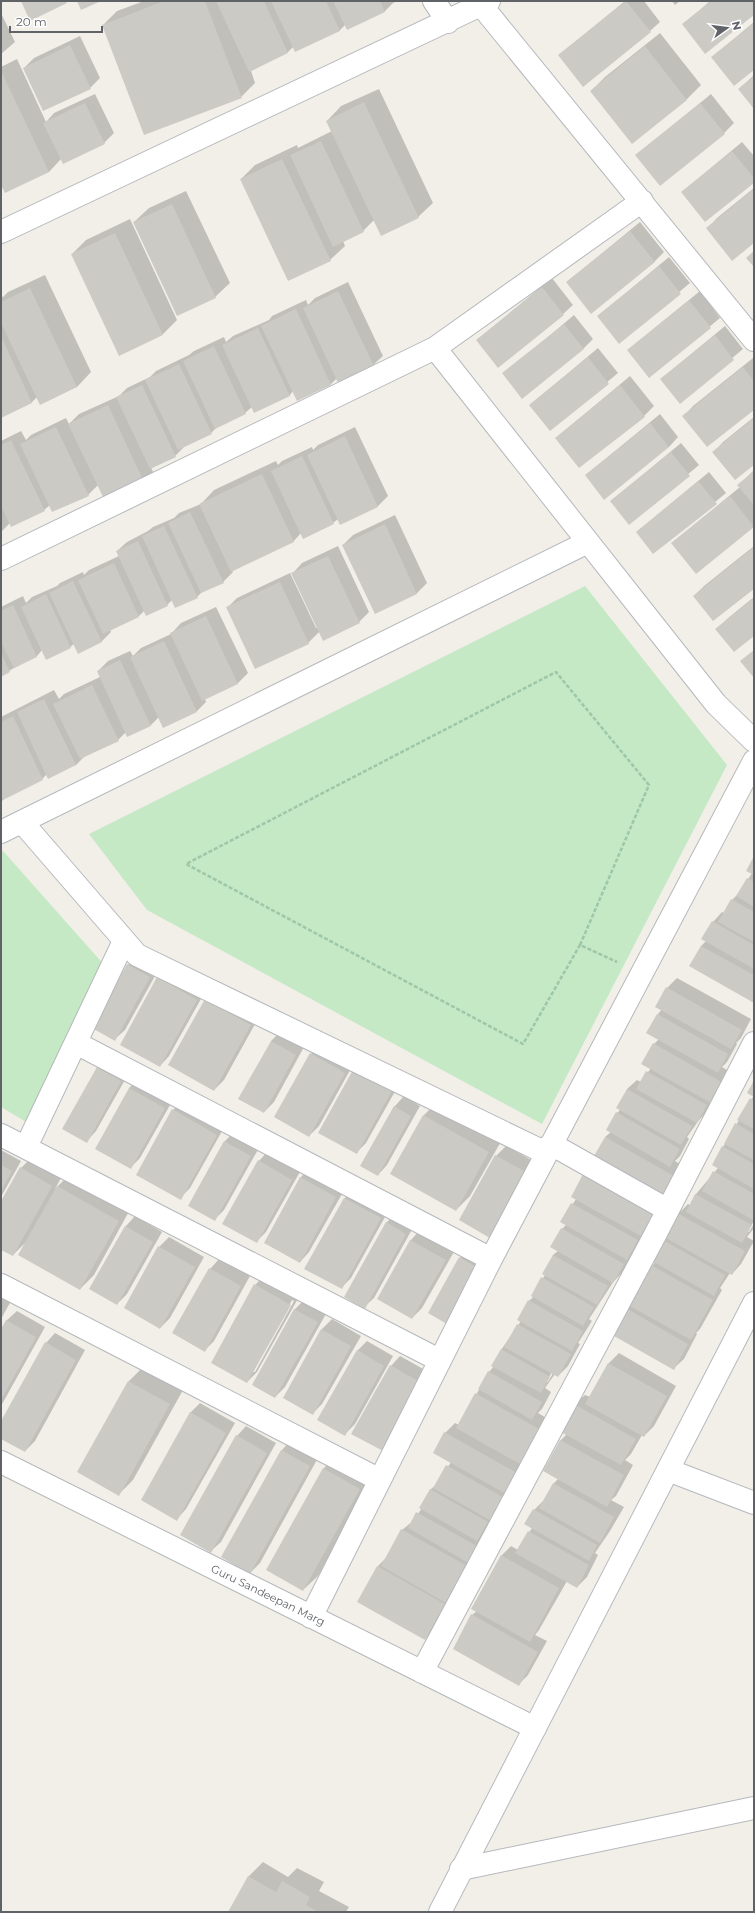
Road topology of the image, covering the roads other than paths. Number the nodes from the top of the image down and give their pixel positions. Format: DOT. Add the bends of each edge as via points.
graph roads {
  1 [pos="434,1"];
  2 [pos="485,3"];
  3 [pos="448,22"];
  4 [pos="642,201"];
  5 [pos="1,232"];
  6 [pos="754,340"];
  7 [pos="435,348"];
  8 [pos="588,542"];
  9 [pos="1,559"];
  10 [pos="754,741"];
  11 [pos="754,761"];
  12 [pos="22,822"];
  13 [pos="1,832"];
  14 [pos="124,941"];
  15 [pos="76,1043"];
  16 [pos="754,1043"];
  17 [pos="1,1135"];
  18 [pos="26,1148"];
  19 [pos="548,1149"];
  20 [pos="668,1210"];
  21 [pos="491,1259"];
  22 [pos="1,1285"];
  23 [pos="754,1303"];
  24 [pos="439,1360"];
  25 [pos="1,1462"];
  26 [pos="668,1470"];
  27 [pos="380,1480"];
  28 [pos="754,1503"];
  29 [pos="312,1617"];
  30 [pos="422,1672"];
  31 [pos="535,1728"];
  32 [pos="754,1808"];
  33 [pos="462,1869"];
  34 [pos="440,1912"];
  1 -- 3 [label="street"];
  2 -- 3 [label="street"];
  2 -- 4 [label="street"];
  3 -- 5 [label="street"];
  4 -- 6 [label="street"];
  4 -- 7 [label="street"];
  7 -- 8 [label="street"];
  7 -- 9 [label="street"];
  8 -- 10 [label="street" via="716,704"];
  8 -- 12 [label="street"];
  11 -- 19 [label="street"];
  12 -- 13 [label="street"];
  12 -- 14 [label="street"];
  14 -- 15 [label="street"];
  14 -- 19 [label="street" via="136,955"];
  15 -- 18 [label="street"];
  15 -- 21 [label="street"];
  16 -- 20 [label="street"];
  17 -- 18 [label="street"];
  18 -- 24 [label="street"];
  19 -- 20 [label="street"];
  19 -- 21 [label="street"];
  20 -- 30 [label="street"];
  21 -- 24 [label="street"];
  22 -- 27 [label="street"];
  23 -- 26 [label="street"];
  24 -- 27 [label="street"];
  25 -- 29 [label="street, Guru Sandeepan Marg"];
  26 -- 28 [label="street"];
  26 -- 31 [label="street"];
  27 -- 29 [label="street"];
  29 -- 30 [label="street, Guru Sandeepan Marg"];
  30 -- 31 [label="street, Guru Sandeepan Marg"];
  31 -- 33 [label="street"];
  32 -- 33 [label="street"];
  33 -- 34 [label="street"];
}
